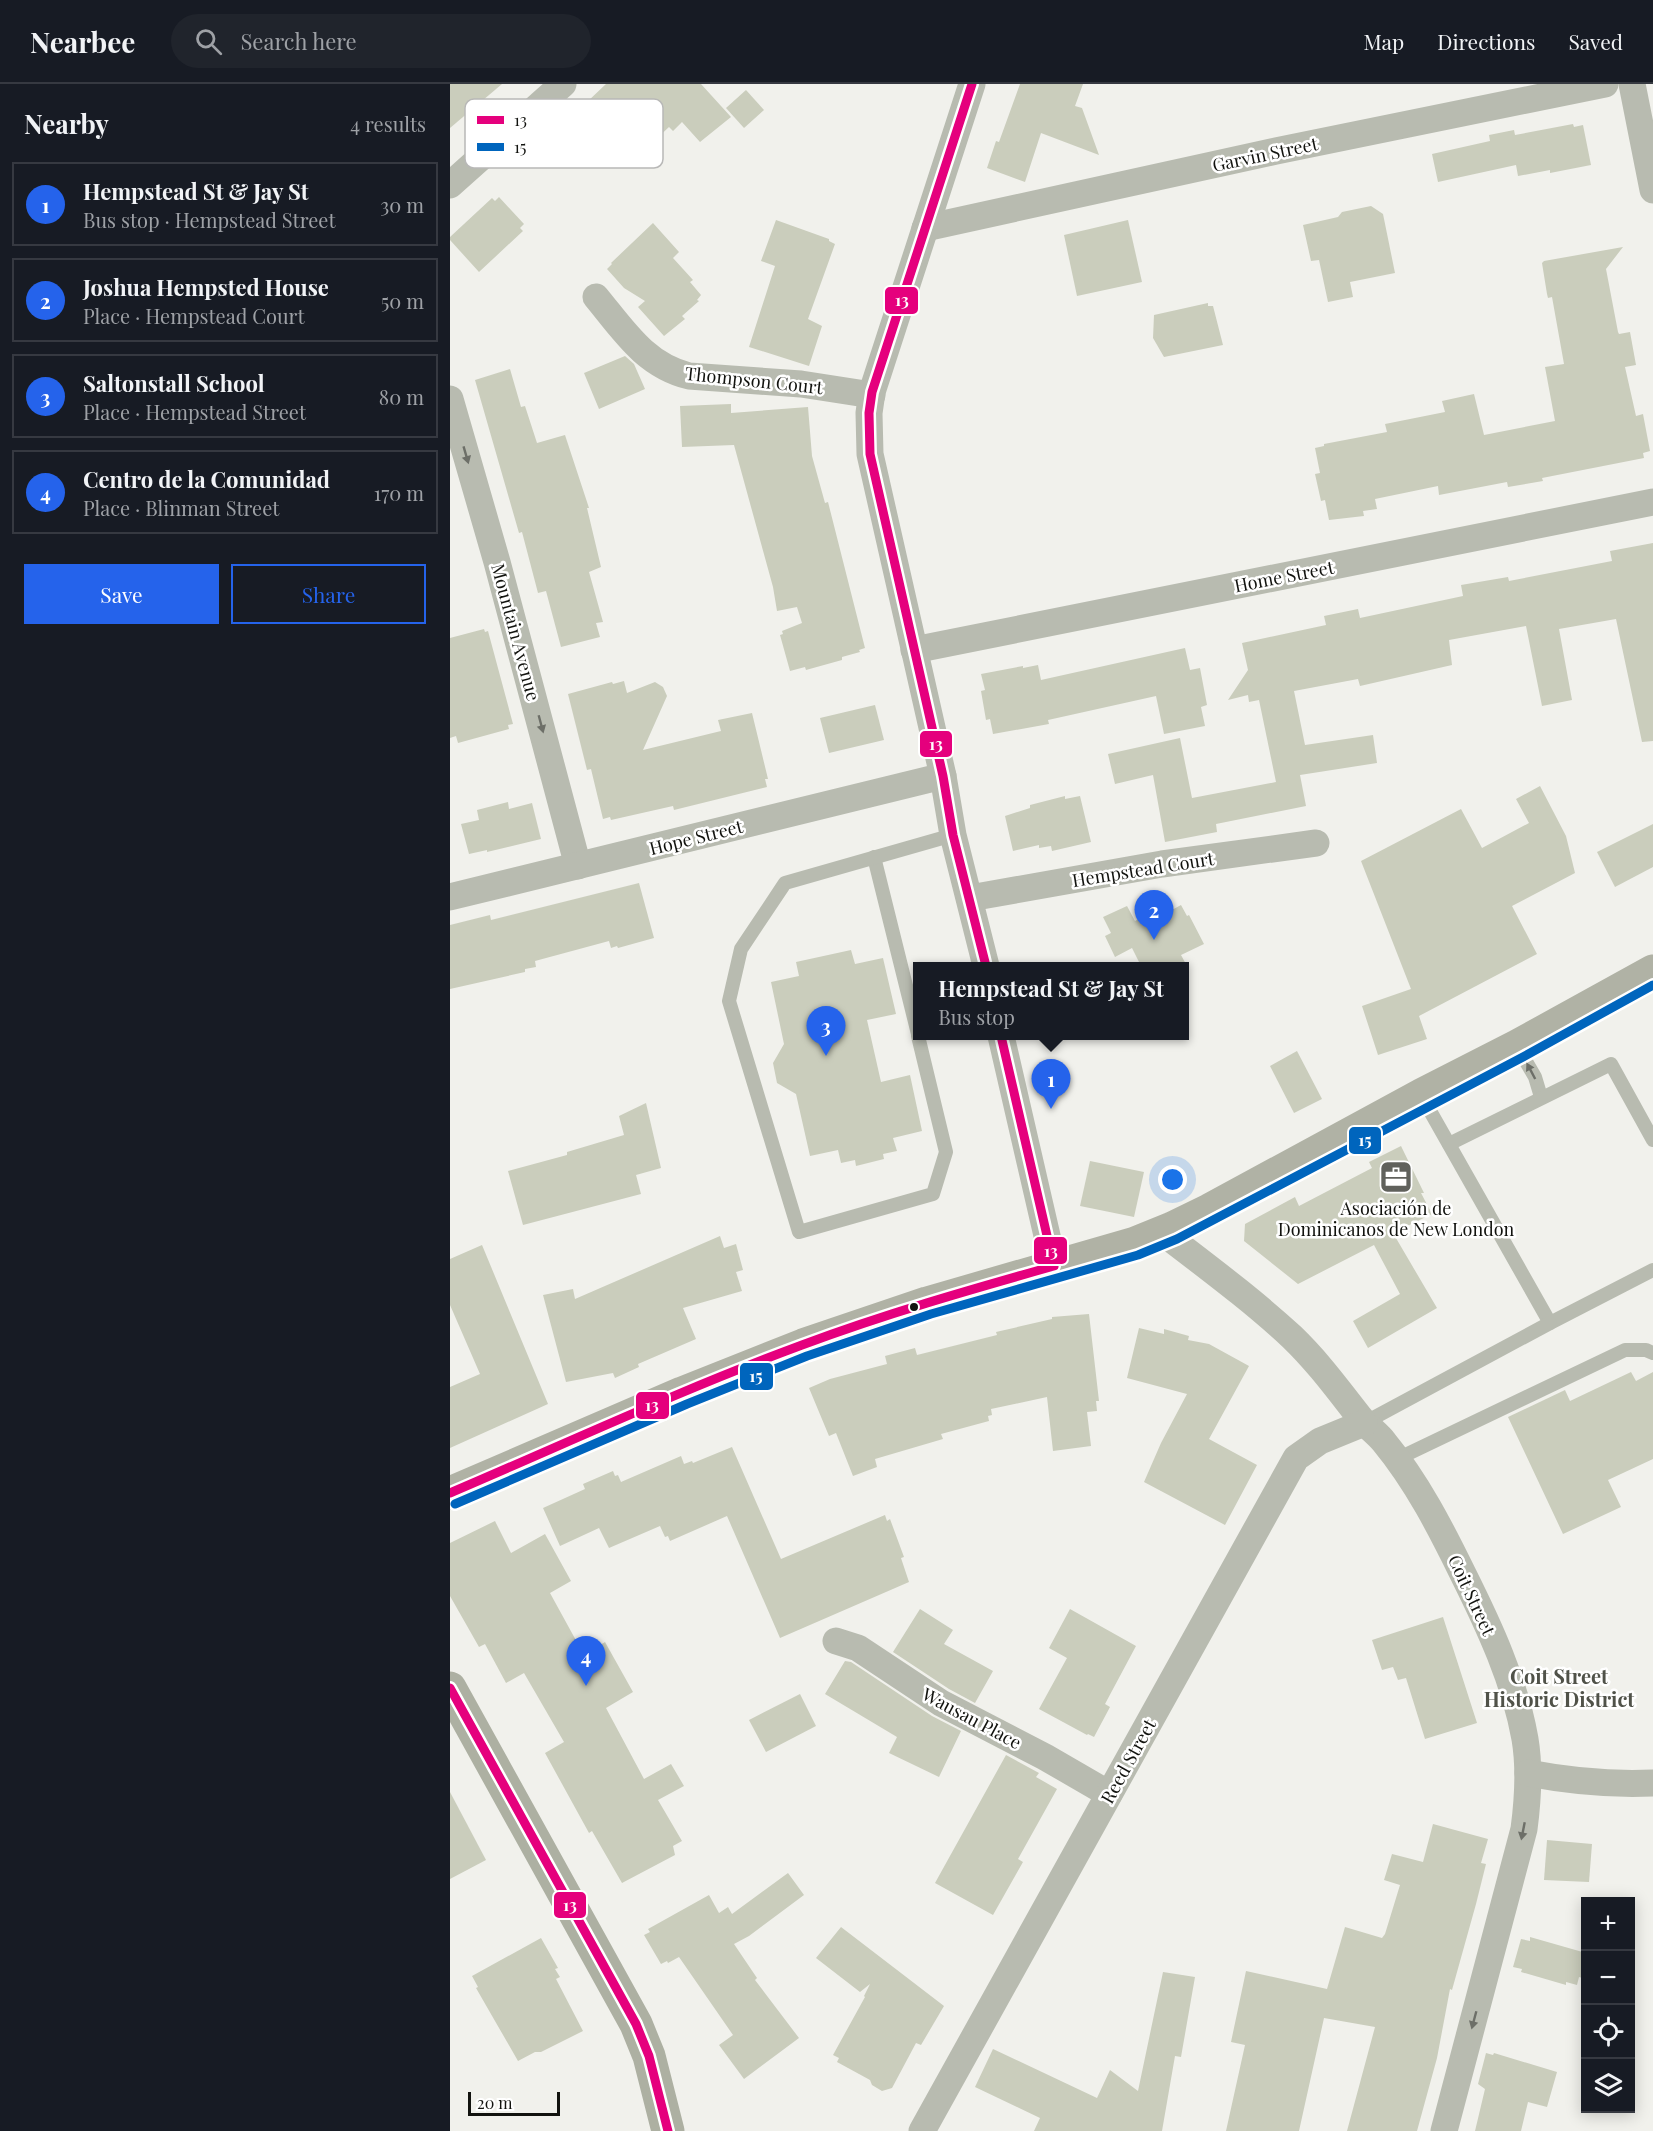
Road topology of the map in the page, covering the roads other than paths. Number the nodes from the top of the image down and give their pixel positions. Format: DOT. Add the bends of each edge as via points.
graph roads {
  1 [pos="563,84"];
  2 [pos="972,84"];
  3 [pos="1605,84"];
  4 [pos="1632,84"];
  5 [pos="546,99"];
  6 [pos="469,168"];
  7 [pos="450,185"];
  8 [pos="1653,190"];
  9 [pos="925,228"];
  10 [pos="596,297"];
  11 [pos="872,394"];
  12 [pos="450,399"];
  13 [pos="1653,502"];
  14 [pos="915,650"];
  15 [pos="943,776"];
  16 [pos="953,835"];
  17 [pos="1316,843"];
  18 [pos="874,856"];
  19 [pos="578,866"];
  20 [pos="450,897"];
  21 [pos="970,898"];
  22 [pos="985,962"];
  23 [pos="1653,971"];
  24 [pos="913,1015"];
  25 [pos="919,1040"];
  26 [pos="1003,1040"];
  27 [pos="1517,1046"];
  28 [pos="1421,1095"];
  29 [pos="1541,1097"];
  30 [pos="1653,1140"];
  31 [pos="1449,1144"];
  32 [pos="1162,1232"];
  33 [pos="1054,1266"];
  34 [pos="1653,1270"];
  35 [pos="1550,1323"];
  36 [pos="1653,1353"];
  37 [pos="1364,1422"];
  38 [pos="1397,1459"];
  39 [pos="450,1493"];
  40 [pos="836,1641"];
  41 [pos="450,1688"];
  42 [pos="1528,1773"];
  43 [pos="1653,1783"];
  44 [pos="1109,1794"];
  45 [pos="668,2131"];
  46 [pos="922,2131"];
  47 [pos="1444,2131"];
  1 -- 5 [label="street"];
  2 -- 9 [label="street"];
  3 -- 9 [label="street, Garvin Street"];
  4 -- 8 [label="street"];
  6 -- 7 [label="street"];
  9 -- 11 [label="street"];
  10 -- 11 [label="street, Thompson Court" via="647,356 672,372"];
  11 -- 14 [label="street" via="870,454"];
  12 -- 19 [label="street, Mountain Avenue, one-way"];
  13 -- 14 [label="street, Home Street"];
  14 -- 15 [label="street"];
  15 -- 16 [label="street"];
  15 -- 19 [label="street, Hope Street"];
  16 -- 18 [label="lane"];
  16 -- 21 [label="street"];
  17 -- 21 [label="street, Hempstead Court" via="1162,864"];
  18 -- 24 [label="lane"];
  18 -- 25 [label="lane" via="786,883 741,949 729,1001 800,1232 933,1194 946,1152"];
  19 -- 20 [label="street, Hope Street"];
  21 -- 22 [label="street"];
  23 -- 27 [label="main road"];
  26 -- 33 [label="street"];
  27 -- 28 [label="main road"];
  29 -- 27 [label="lane, one-way" via="1535,1077"];
  28 -- 31 [label="lane"];
  28 -- 32 [label="main road"];
  29 -- 30 [label="lane" via="1611,1064"];
  29 -- 31 [label="lane"];
  31 -- 35 [label="lane"];
  32 -- 33 [label="main road"];
  32 -- 37 [label="street, Coit Street" via="1293,1338 1325,1371"];
  33 -- 39 [label="main road" via="803,1345"];
  34 -- 35 [label="lane"];
  35 -- 37 [label="lane"];
  36 -- 38 [label="lane" via="1625,1350"];
  37 -- 38 [label="street, Coit Street"];
  37 -- 44 [label="street, Reed Street" via="1320,1441 1296,1458"];
  38 -- 42 [label="street, Coit Street" via="1450,1548 1498,1651 1520,1713"];
  40 -- 44 [label="street, Wausau Place" via="858,1648 941,1703"];
  41 -- 45 [label="street" via="636,2024 653,2068"];
  42 -- 43 [label="street" via="1569,1781"];
  42 -- 47 [label="street, Coit Street, one-way" via="1522,1839"];
  44 -- 46 [label="street, Reed Street"];
}
